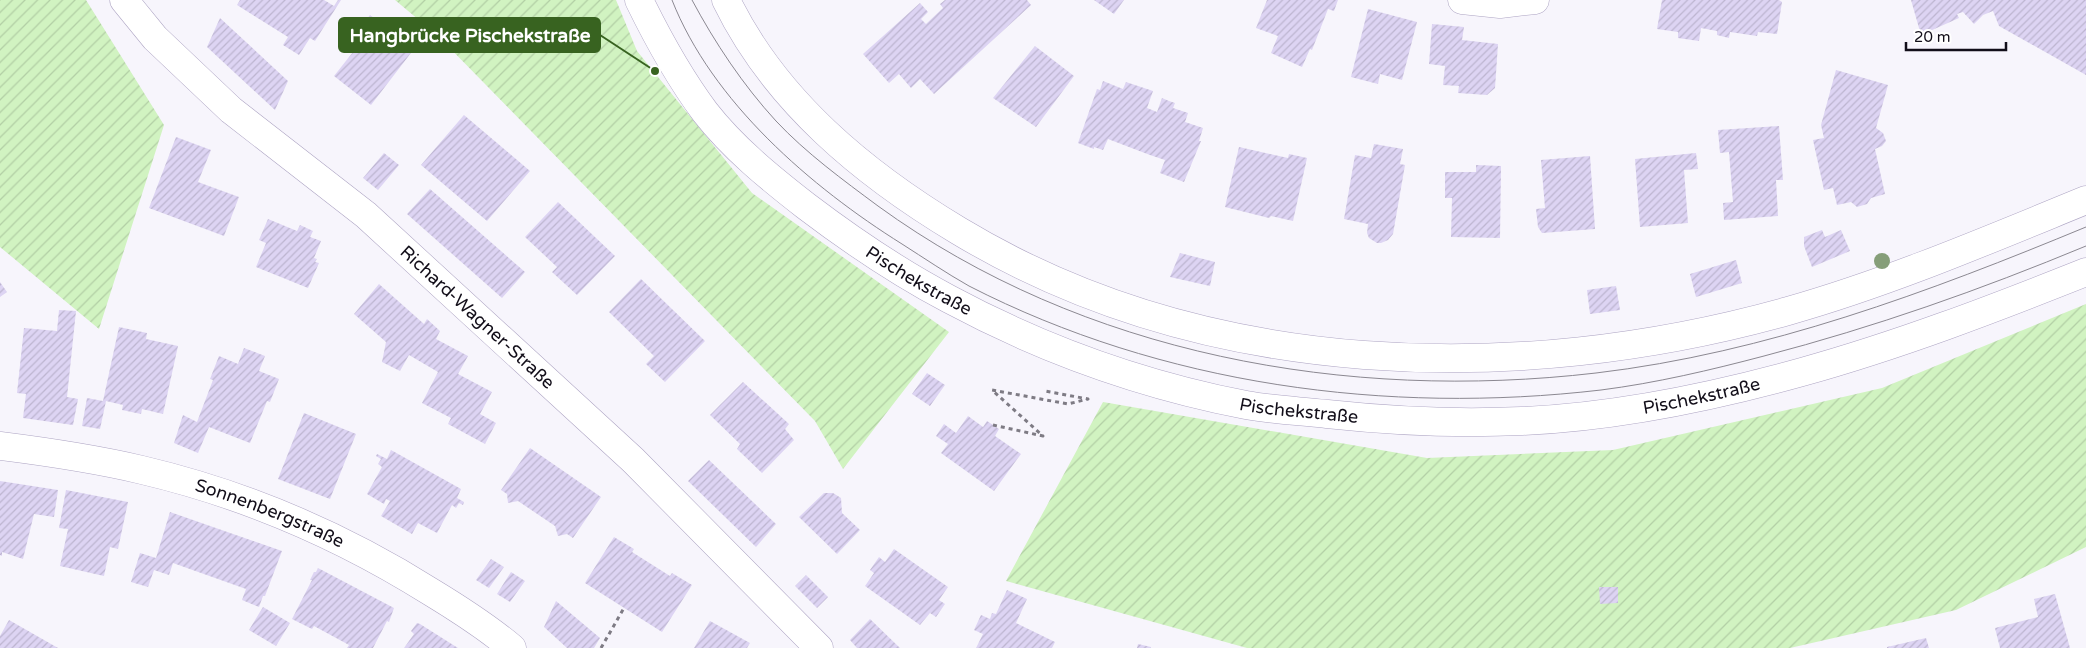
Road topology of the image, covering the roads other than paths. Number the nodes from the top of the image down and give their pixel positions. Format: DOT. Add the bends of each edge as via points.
graph roads {
  1 [pos="124,0"];
  2 [pos="639,0"];
  3 [pos="726,0"];
  4 [pos="1462,0"];
  5 [pos="1535,0"];
  6 [pos="2086,200"];
  7 [pos="2086,272"];
  8 [pos="0,446"];
  9 [pos="512,648"];
  10 [pos="819,648"];
  1 -- 10 [label="main road, Richard-Wagner-Straße" via="155,38 231,110 366,215 633,460"];
  2 -- 7 [label="main road, Pischekstraße" via="688,87 737,148 778,184 872,255 961,306 1045,346 1199,395 1251,406 1382,420 1461,423 1535,420 1653,405 1802,372 1906,340"];
  3 -- 6 [label="main road" via="741,31 791,98 847,152 934,217 1020,264 1120,305 1232,336 1300,349 1464,358 1526,356 1645,343 1741,323 1829,298 1917,268"];
  4 -- 5 [label="main road" via="1500,4"];
  8 -- 9 [label="main road, Sonnenbergstraße" via="64,454 141,470 280,514 345,543 404,575"];
}
